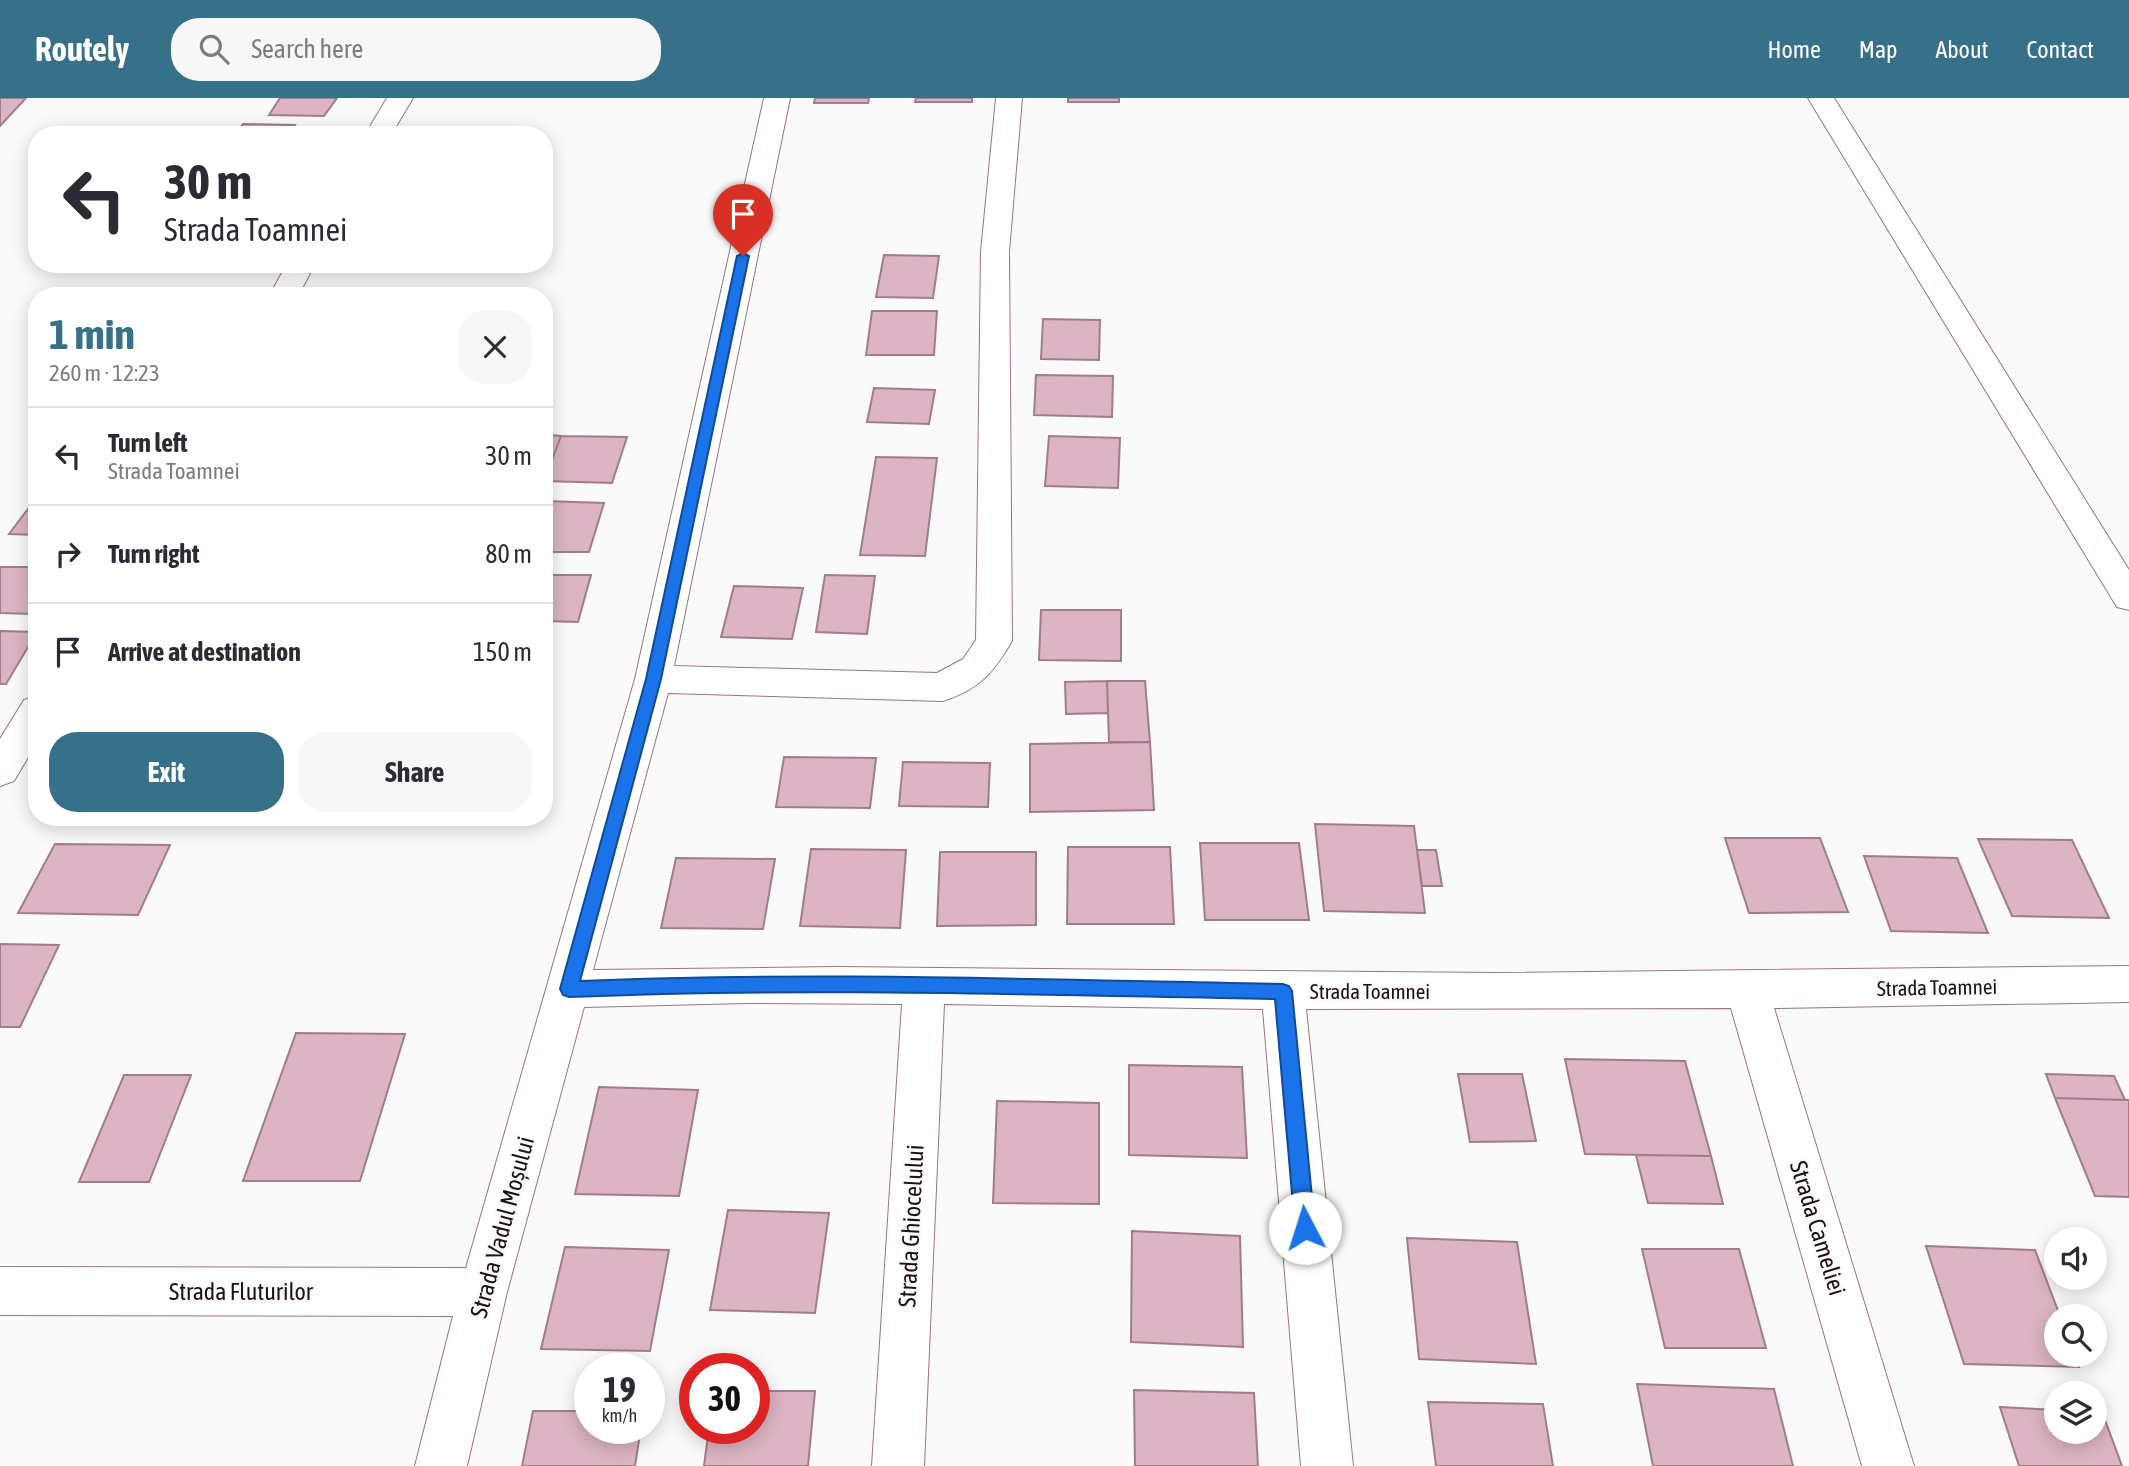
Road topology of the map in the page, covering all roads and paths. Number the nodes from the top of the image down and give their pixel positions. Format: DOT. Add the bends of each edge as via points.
graph roads {
  1 [pos="400,98"];
  2 [pos="777,98"];
  3 [pos="1009,98"];
  4 [pos="1821,98"];
  5 [pos="383,126"];
  6 [pos="2129,598"];
  7 [pos="653,679"];
  8 [pos="28,725"];
  9 [pos="0,772"];
  10 [pos="2129,984"];
  11 [pos="924,986"];
  12 [pos="569,989"];
  13 [pos="1747,990"];
  14 [pos="1283,991"];
  15 [pos="0,1291"];
  16 [pos="483,1292"];
  17 [pos="441,1466"];
  18 [pos="898,1466"];
  19 [pos="1327,1466"];
  20 [pos="1888,1466"];
  1 -- 5 [label="street"];
  2 -- 7 [label="street, Strada Vadul Moșului"];
  3 -- 7 [label="street" via="995,252 994,642 976,668 943,687"];
  4 -- 6 [label="street"];
  7 -- 12 [label="street, Strada Vadul Moșului"];
  8 -- 9 [label="street"];
  10 -- 13 [label="street, Strada Toamnei"];
  11 -- 12 [label="street, Strada Toamnei"];
  11 -- 14 [label="street, Strada Toamnei"];
  11 -- 18 [label="street, Strada Ghiocelului"];
  12 -- 16 [label="street, Strada Vadul Moșului"];
  13 -- 14 [label="street, Strada Toamnei"];
  13 -- 20 [label="street, Strada Cameliei"];
  14 -- 19 [label="street"];
  15 -- 16 [label="street, Strada Fluturilor"];
  16 -- 17 [label="street, Strada Vadul Moșului"];
}
